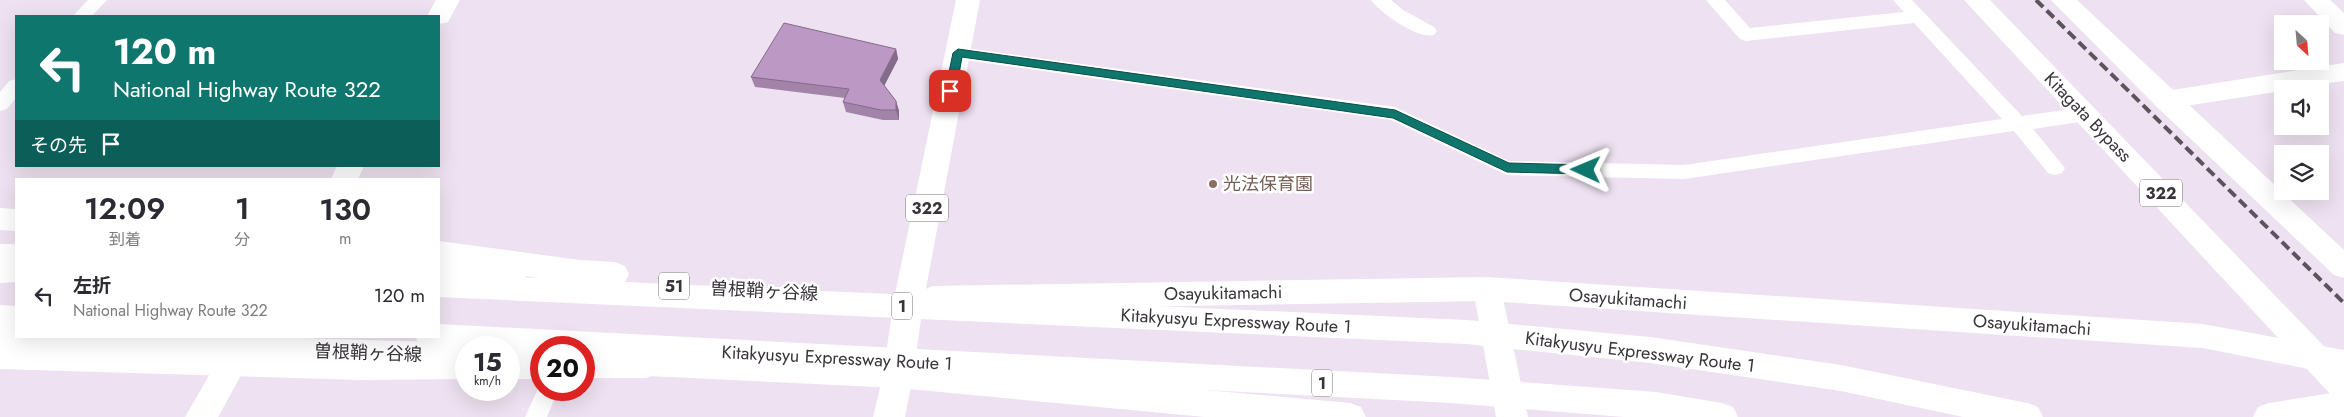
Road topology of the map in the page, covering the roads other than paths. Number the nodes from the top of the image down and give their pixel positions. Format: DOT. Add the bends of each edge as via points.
graph roads {
  1 [pos="98,0"];
  2 [pos="448,0"];
  3 [pos="968,0"];
  4 [pos="1380,0"];
  5 [pos="1715,0"];
  6 [pos="1902,0"];
  7 [pos="1976,0"];
  8 [pos="2063,0"];
  9 [pos="2316,0"];
  10 [pos="83,15"];
  11 [pos="440,15"];
  12 [pos="1917,17"];
  13 [pos="2344,28"];
  14 [pos="1428,32"];
  15 [pos="958,53"];
  16 [pos="2344,72"];
  17 [pos="15,87"];
  18 [pos="2166,100"];
  19 [pos="0,104"];
  20 [pos="2086,114"];
  21 [pos="2019,125"];
  22 [pos="351,167"];
  23 [pos="2055,168"];
  24 [pos="345,178"];
  25 [pos="0,219"];
  26 [pos="15,220"];
  27 [pos="440,252"];
  28 [pos="0,255"];
  29 [pos="15,255"];
  30 [pos="2344,267"];
  31 [pos="0,271"];
  32 [pos="15,272"];
  33 [pos="440,273"];
  34 [pos="440,285"];
  35 [pos="1487,289"];
  36 [pos="909,299"];
  37 [pos="0,317"];
  38 [pos="15,318"];
  39 [pos="1364,326"];
  40 [pos="440,337"];
  41 [pos="0,338"];
  42 [pos="244,343"];
  43 [pos="455,355"];
  44 [pos="0,356"];
  45 [pos="2314,357"];
  46 [pos="595,360"];
  47 [pos="2344,363"];
  48 [pos="595,365"];
  49 [pos="455,366"];
  50 [pos="910,369"];
  51 [pos="2344,388"];
  52 [pos="543,401"];
  53 [pos="2344,404"];
  54 [pos="201,417"];
  55 [pos="536,417"];
  56 [pos="889,417"];
  57 [pos="1350,417"];
  58 [pos="1512,417"];
  59 [pos="1722,417"];
  60 [pos="2027,417"];
  61 [pos="2269,417"];
  1 -- 10 [label="lane"];
  2 -- 11 [label="main road"];
  3 -- 15 [label="main road, 322"];
  4 -- 14 [label="lane"];
  5 -- 12 [label="lane" via="1746,35"];
  6 -- 12 [label="lane"];
  7 -- 20 [label="main road, Kitagata Bypass / 322"];
  8 -- 18 [label="main road"];
  9 -- 13 [label="main road"];
  12 -- 21 [label="lane"];
  15 -- 21 [label="lane" via="1395,114 1507,168 1684,172"];
  15 -- 36 [label="main road, 322"];
  16 -- 18 [label="main road"];
  17 -- 19 [label="lane"];
  18 -- 30 [label="main road"];
  20 -- 21 [label="lane"];
  20 -- 45 [label="main road, Kitagata Bypass / 322"];
  21 -- 23 [label="lane"];
  22 -- 24 [label="main road"];
  25 -- 26 [label="main road"];
  27 -- 39 [label="main road" via="580,272 1228,310"];
  28 -- 29 [label="main road"];
  31 -- 32 [label="main road"];
  33 -- 36 [label="main road, 曽根鞘ヶ谷線 / 51"];
  34 -- 39 [label="main road, Kitakyusyu Expressway Route 1 / 1"];
  35 -- 36 [label="main road, Osayukitamachi"];
  35 -- 45 [label="main road, Osayukitamachi" via="2203,336"];
  35 -- 58 [label="main road"];
  36 -- 50 [label="main road, 322"];
  37 -- 38 [label="main road"];
  39 -- 60 [label="main road, Kitakyusyu Expressway Route 1 / 1" via="1467,332 1650,350 1842,378"];
  40 -- 50 [label="main road, Kitakyusyu Expressway Route 1 / 1"];
  41 -- 42 [label="main road, 曽根鞘ヶ谷線"];
  42 -- 43 [label="main road, 曽根鞘ヶ谷線"];
  42 -- 54 [label="main road"];
  44 -- 49 [label="main road" via="359,367"];
  45 -- 47 [label="main road, Osayukitamachi"];
  45 -- 51 [label="main road, Kitagata Bypass / 322"];
  46 -- 50 [label="main road"];
  48 -- 50 [label="main road"];
  50 -- 56 [label="main road, 322"];
  50 -- 57 [label="main road"];
  50 -- 59 [label="main road, Kitakyusyu Expressway Route 1 / 1" via="1451,390 1656,406"];
  52 -- 55 [label="lane"];
  53 -- 61 [label="main road"];
}
